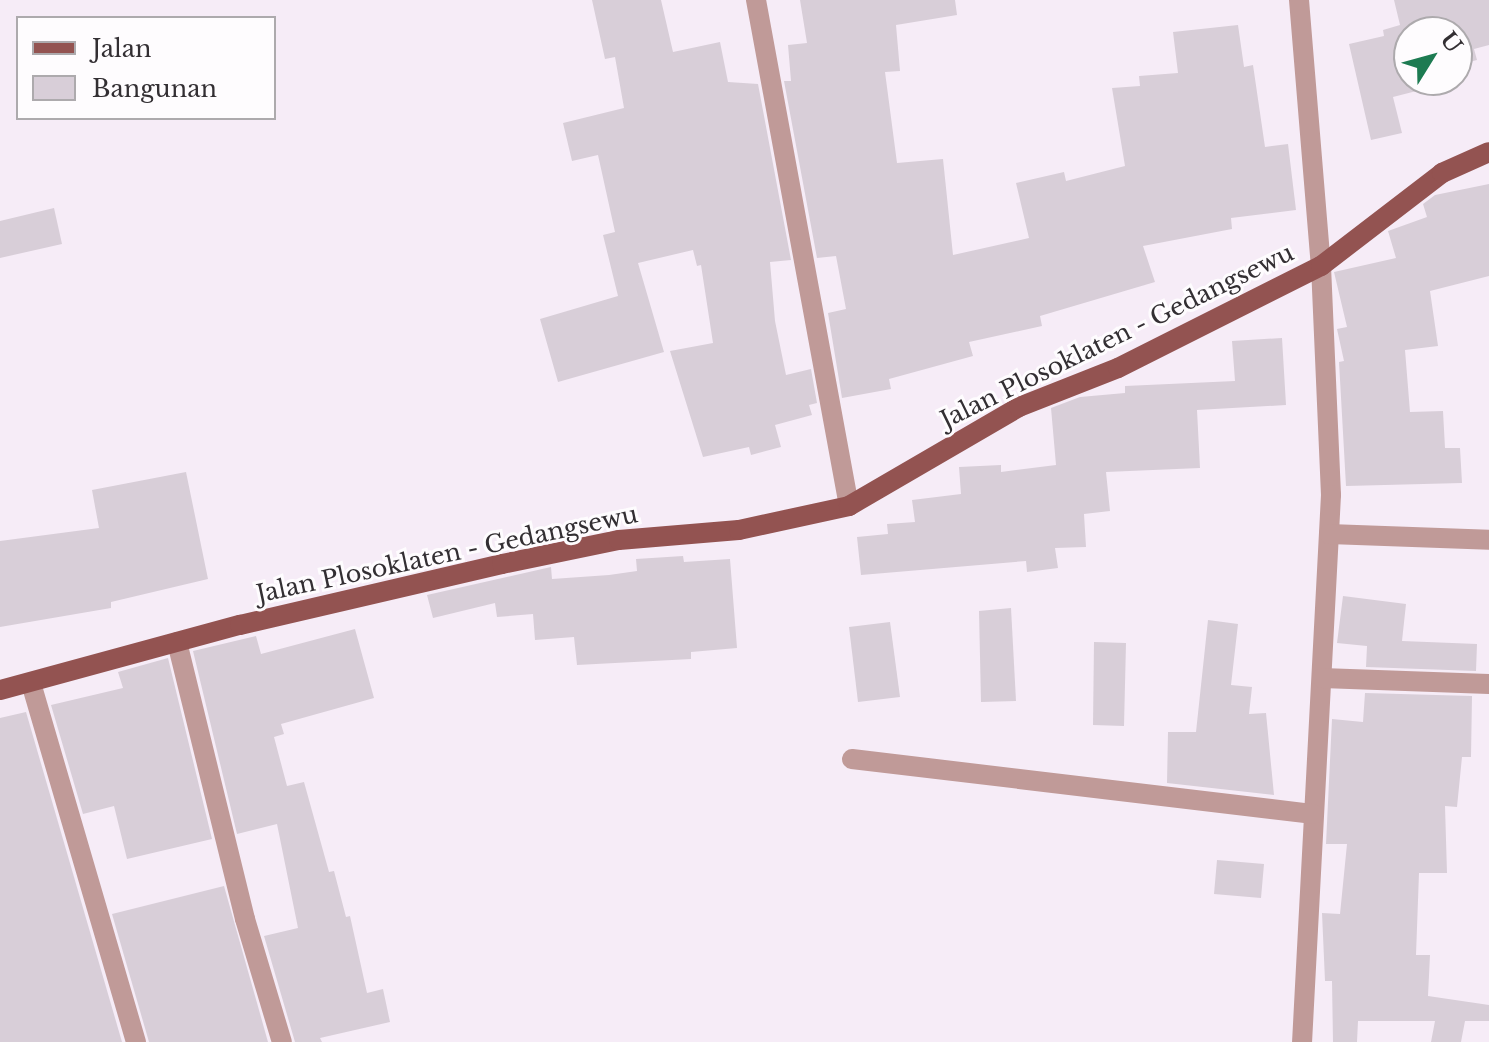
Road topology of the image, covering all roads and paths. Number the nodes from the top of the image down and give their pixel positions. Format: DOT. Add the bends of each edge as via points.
graph roads {
  1 [pos="756,0"];
  2 [pos="1299,0"];
  3 [pos="1489,152"];
  4 [pos="1321,266"];
  5 [pos="849,506"];
  6 [pos="1329,534"];
  7 [pos="1489,540"];
  8 [pos="177,642"];
  9 [pos="1322,678"];
  10 [pos="31,683"];
  11 [pos="1489,684"];
  12 [pos="0,690"];
  13 [pos="852,759"];
  14 [pos="1314,814"];
  15 [pos="136,1042"];
  16 [pos="282,1042"];
  17 [pos="1302,1042"];
  1 -- 5 [label="street"];
  2 -- 4 [label="street"];
  3 -- 4 [label="main road, Jalan Plosoklaten - Gedangsewu" via="1442,173"];
  4 -- 5 [label="main road, Jalan Plosoklaten - Gedangsewu" via="1118,368 1019,407"];
  4 -- 6 [label="street"];
  5 -- 8 [label="main road, Jalan Plosoklaten - Gedangsewu" via="739,530 619,540"];
  6 -- 7 [label="street"];
  6 -- 9 [label="street"];
  8 -- 10 [label="main road, Jalan Plosoklaten - Gedangsewu"];
  8 -- 16 [label="street" via="245,919"];
  9 -- 11 [label="street"];
  9 -- 14 [label="street"];
  10 -- 12 [label="main road, Jalan Plosoklaten - Gedangsewu"];
  10 -- 15 [label="street"];
  13 -- 14 [label="street"];
  14 -- 17 [label="street"];
}
